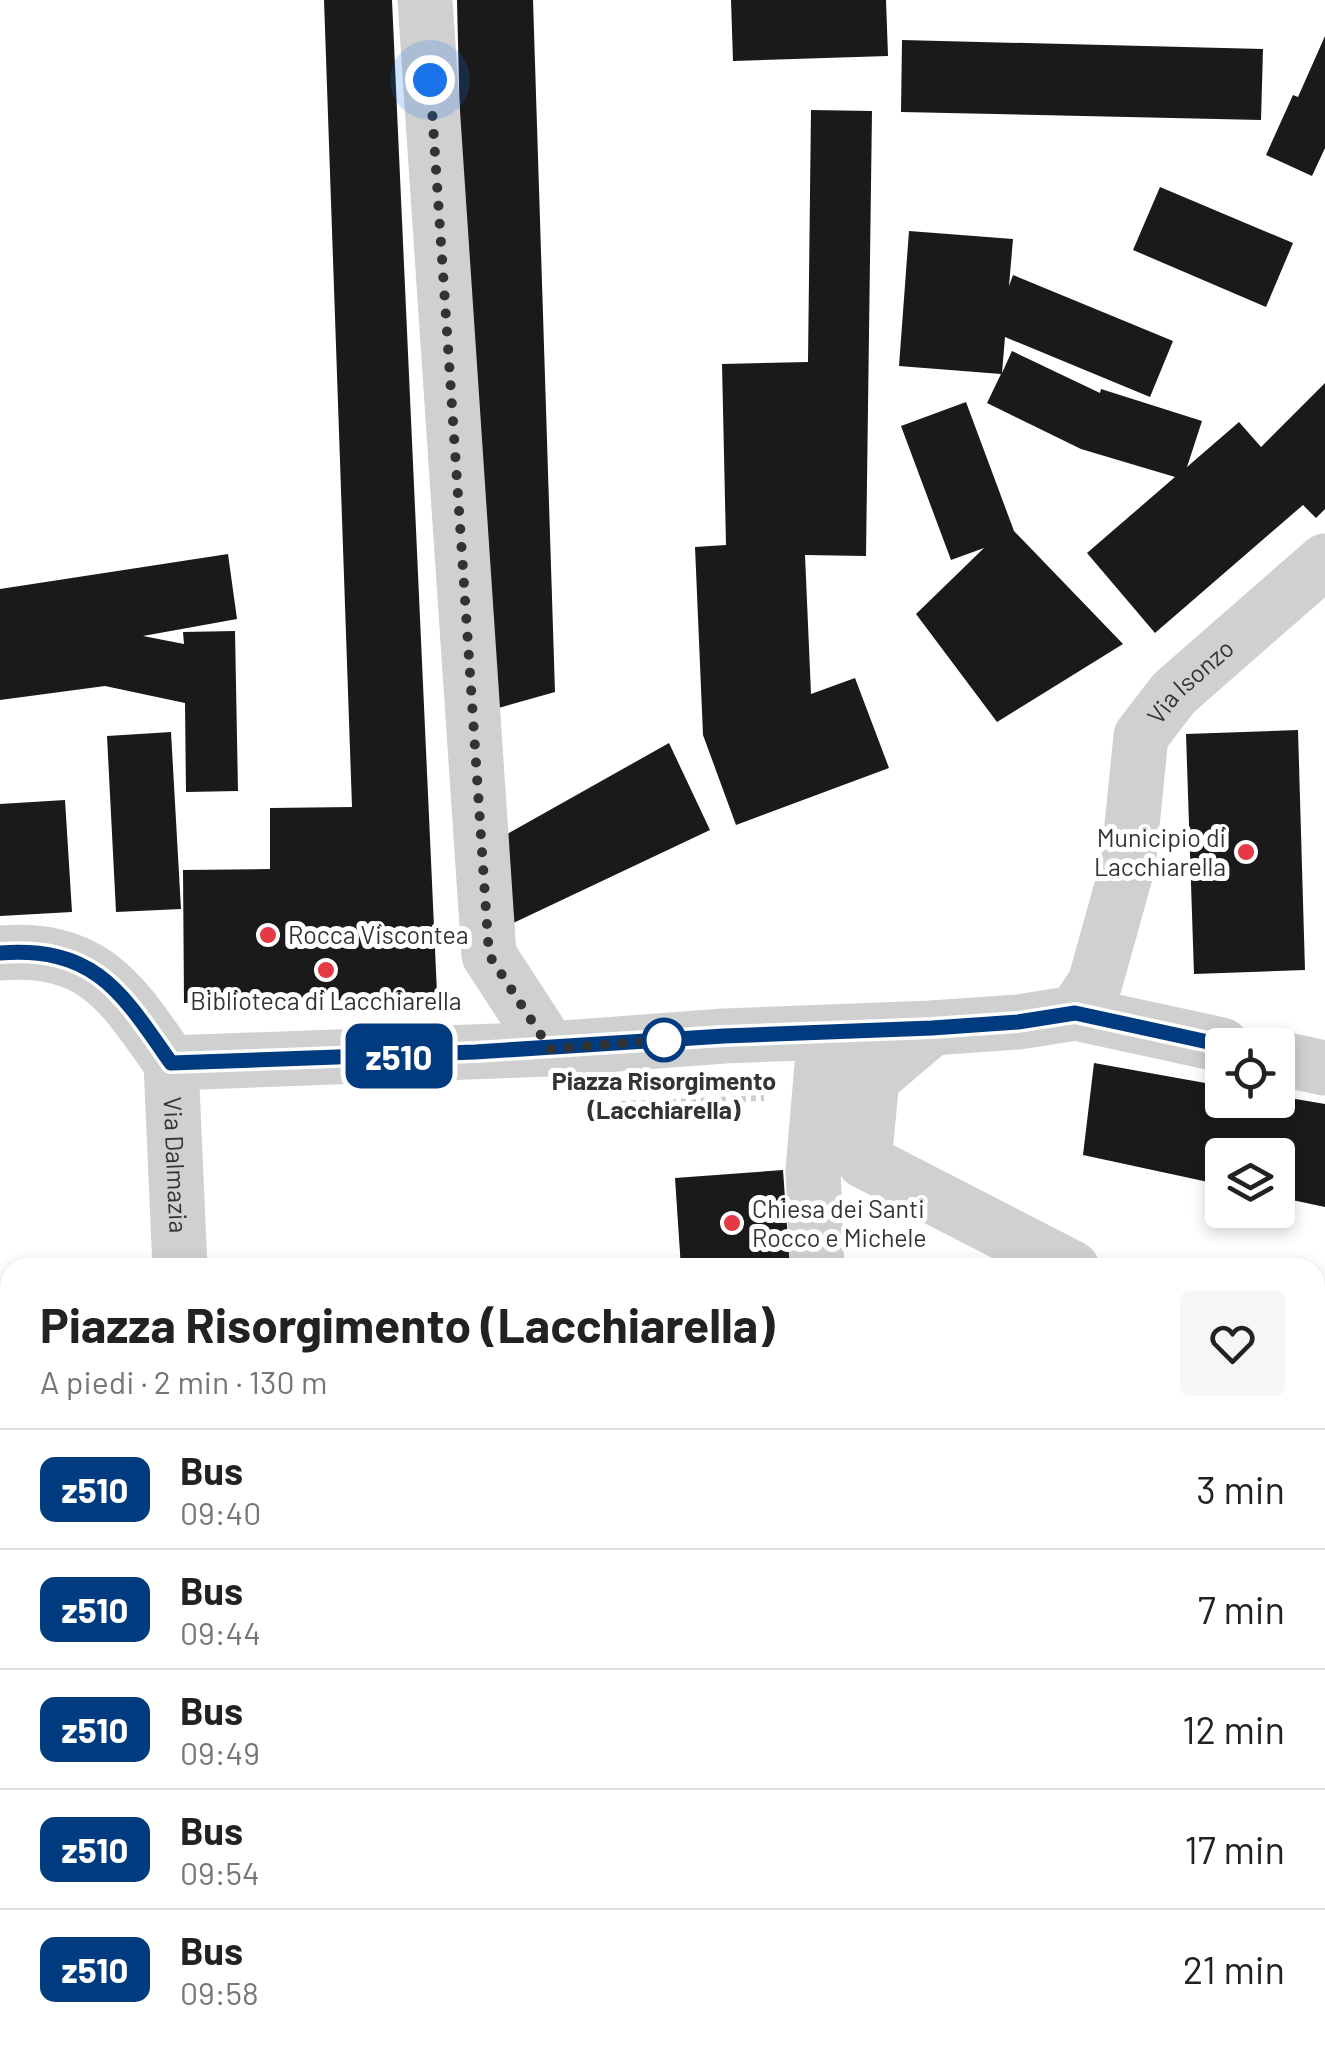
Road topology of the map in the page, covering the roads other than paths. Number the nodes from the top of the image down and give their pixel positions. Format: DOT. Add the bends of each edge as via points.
graph roads {
  1 [pos="425,0"];
  2 [pos="1325,561"];
  3 [pos="0,953"];
  4 [pos="1075,1013"];
  5 [pos="932,1028"];
  6 [pos="1205,1042"];
  7 [pos="550,1049"];
  8 [pos="1295,1062"];
  9 [pos="171,1063"];
  10 [pos="1325,1068"];
  11 [pos="180,1258"];
  12 [pos="817,1258"];
  13 [pos="1053,1258"];
  1 -- 7 [label="street" via="489,955"];
  2 -- 4 [label="street, Via Isonzo" via="1174,692 1141,736 1128,865 1095,983"];
  3 -- 9 [label="street" via="56,956 88,968 123,995"];
  4 -- 5 [label="street"];
  4 -- 6 [label="street"];
  5 -- 7 [label="street"];
  5 -- 12 [label="street" via="822,1064 813,1170"];
  5 -- 13 [label="street" via="872,1079 864,1160"];
  7 -- 9 [label="street"];
  8 -- 10 [label="street"];
  9 -- 11 [label="street, Via Dalmazia"];
}
